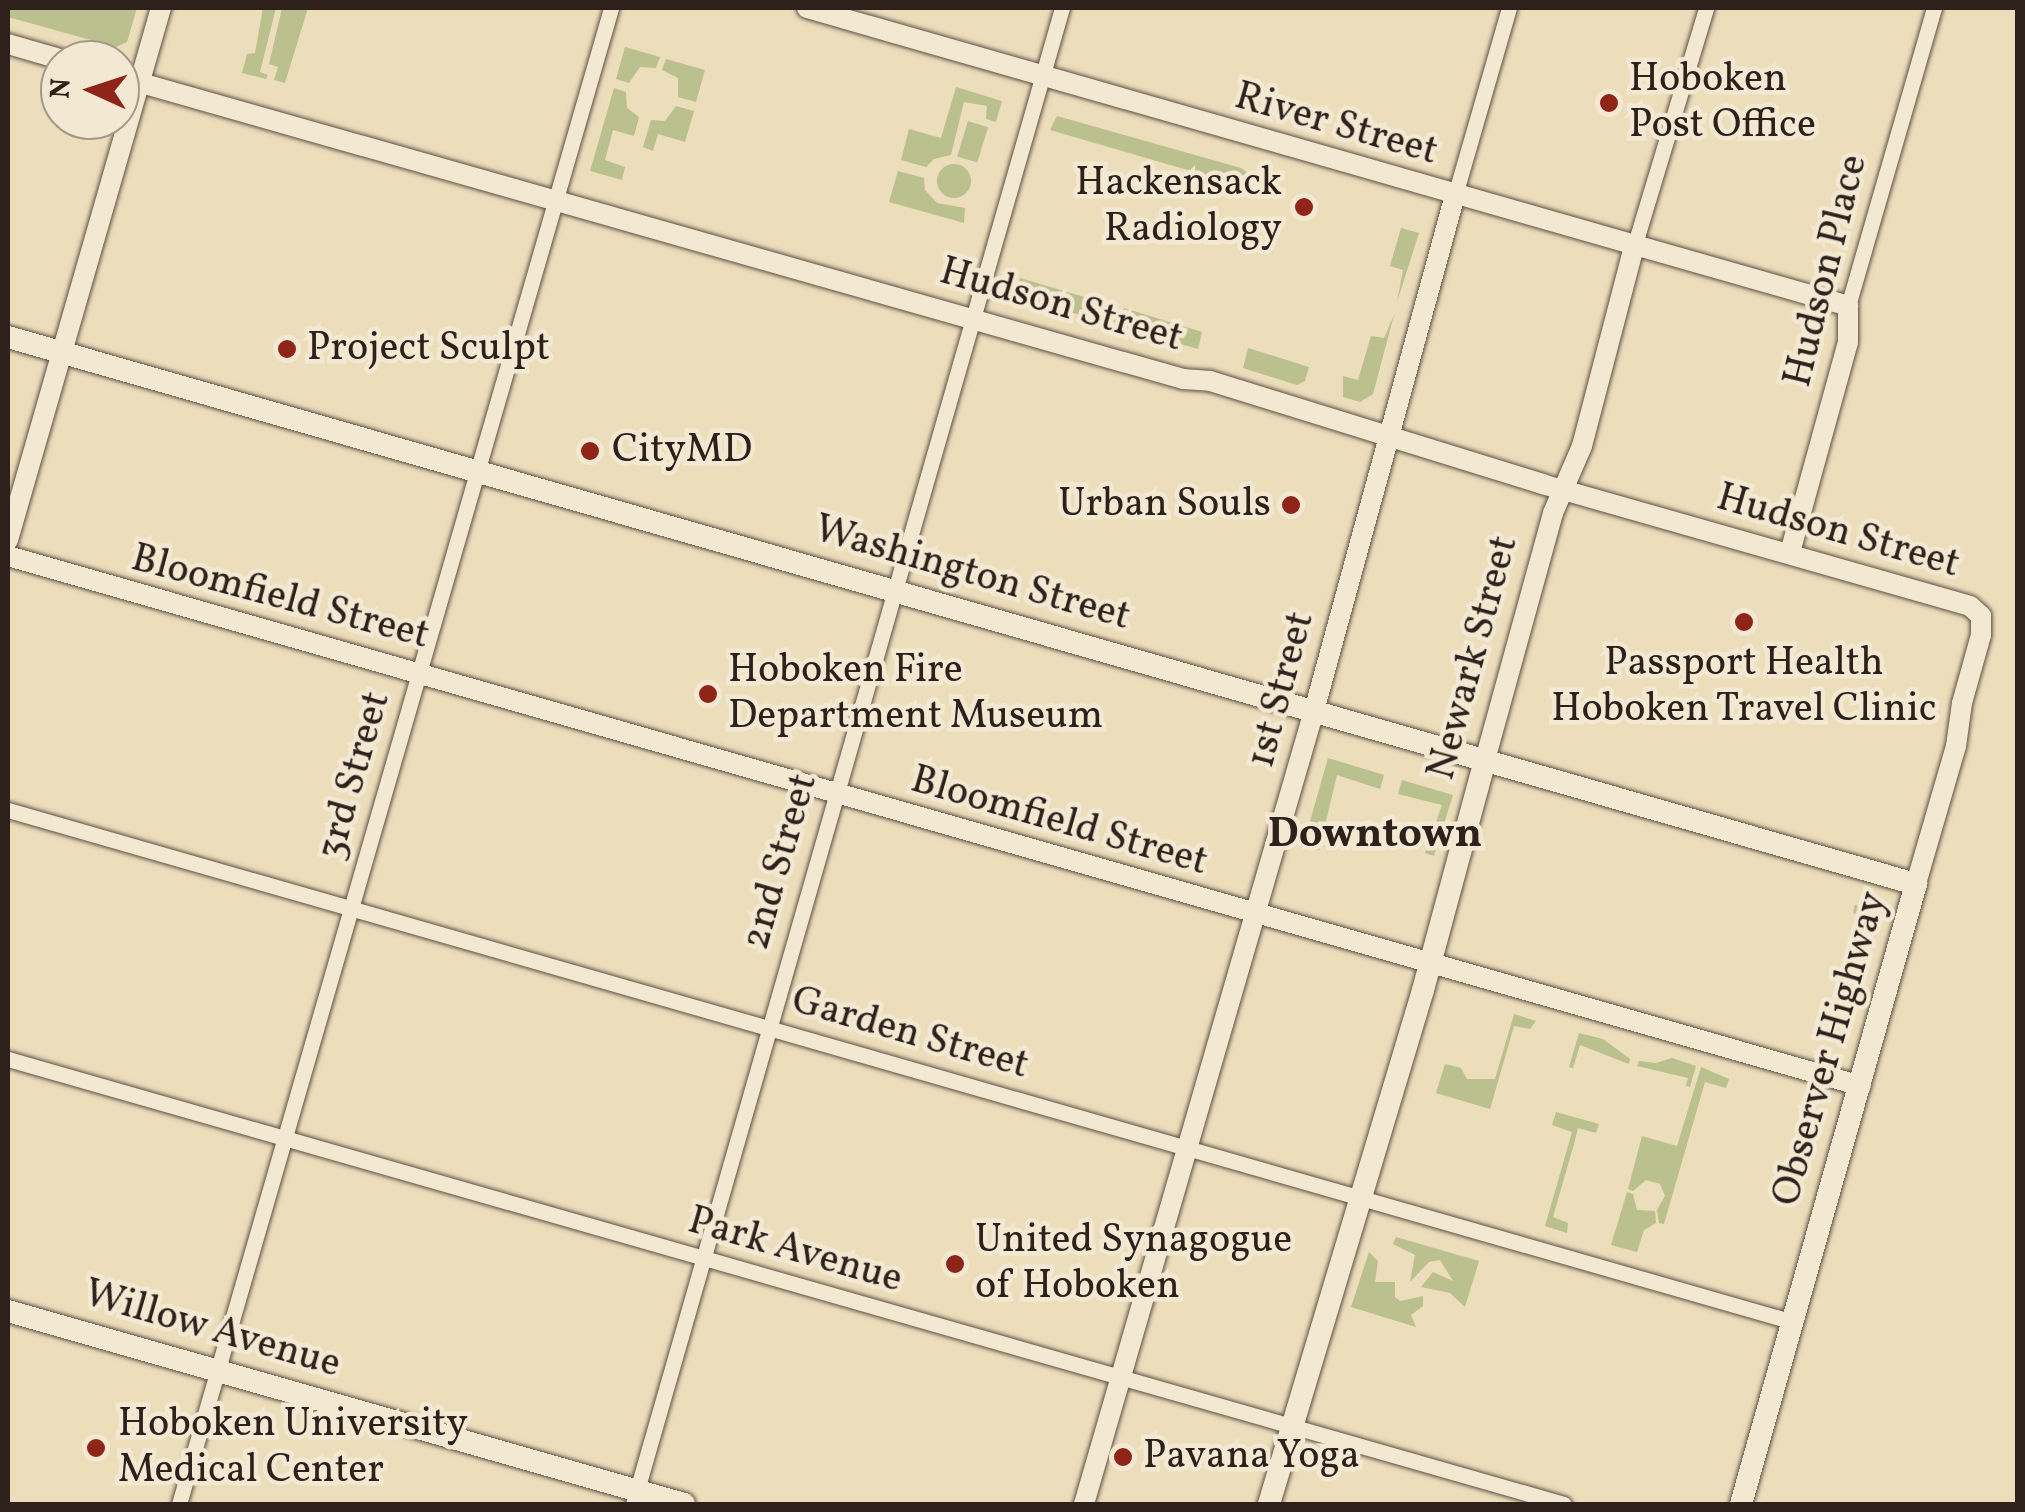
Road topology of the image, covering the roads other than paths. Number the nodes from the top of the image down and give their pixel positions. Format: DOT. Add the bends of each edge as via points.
graph roads {
  1 [pos="161,8"];
  2 [pos="610,8"];
  3 [pos="807,8"];
  4 [pos="1062,8"];
  5 [pos="1509,8"];
  6 [pos="1706,8"];
  7 [pos="1934,8"];
  8 [pos="8,44"];
  9 [pos="40,53"];
  10 [pos="140,55"];
  11 [pos="1042,78"];
  12 [pos="140,83"];
  13 [pos="114,140"];
  14 [pos="1455,195"];
  15 [pos="557,198"];
  16 [pos="1634,246"];
  17 [pos="1848,306"];
  18 [pos="972,318"];
  19 [pos="8,337"];
  20 [pos="60,352"];
  21 [pos="1387,436"];
  22 [pos="480,472"];
  23 [pos="1563,490"];
  24 [pos="8,540"];
  25 [pos="1790,552"];
  26 [pos="8,556"];
  27 [pos="893,590"];
  28 [pos="1979,612"];
  29 [pos="419,674"];
  30 [pos="1314,711"];
  31 [pos="1485,760"];
  32 [pos="835,793"];
  33 [pos="8,810"];
  34 [pos="1916,884"];
  35 [pos="351,905"];
  36 [pos="1255,916"];
  37 [pos="1428,962"];
  38 [pos="768,1026"];
  39 [pos="8,1058"];
  40 [pos="1861,1086"];
  41 [pos="286,1138"];
  42 [pos="1188,1148"];
  43 [pos="1362,1198"];
  44 [pos="701,1257"];
  45 [pos="8,1310"];
  46 [pos="1794,1322"];
  47 [pos="219,1371"];
  48 [pos="1119,1380"];
  49 [pos="1291,1429"];
  50 [pos="635,1498"];
  51 [pos="179,1504"];
  52 [pos="684,1504"];
  53 [pos="1084,1504"];
  54 [pos="1270,1504"];
  55 [pos="1564,1504"];
  56 [pos="1741,1504"];
  1 -- 10 [label="street"];
  2 -- 15 [label="street, 3rd Street"];
  3 -- 11 [label="street, River Street"];
  4 -- 11 [label="street, 2nd Street"];
  5 -- 14 [label="street, 1st Street"];
  6 -- 16 [label="street, Newark Street"];
  7 -- 17 [label="street, Hudson Place"];
  8 -- 9 [label="street"];
  11 -- 14 [label="street, River Street"];
  11 -- 18 [label="street, 2nd Street"];
  12 -- 15 [label="street, Hudson Street"];
  13 -- 20 [label="street"];
  14 -- 16 [label="street, River Street"];
  14 -- 21 [label="street, 1st Street"];
  15 -- 18 [label="street, Hudson Street"];
  15 -- 22 [label="street, 3rd Street"];
  16 -- 17 [label="street, River Street"];
  16 -- 23 [label="street, Newark Street" via="1582,446"];
  17 -- 25 [label="street, Hudson Place" via="1848,342"];
  18 -- 21 [label="street, Hudson Street"];
  18 -- 27 [label="street, 2nd Street"];
  19 -- 20 [label="main road, Washington Street"];
  20 -- 22 [label="main road, Washington Street"];
  20 -- 24 [label="street"];
  21 -- 23 [label="street, Hudson Street"];
  21 -- 30 [label="street, 1st Street"];
  22 -- 27 [label="main road, Washington Street"];
  22 -- 29 [label="street, 3rd Street"];
  23 -- 25 [label="street, Hudson Street"];
  23 -- 31 [label="street, Newark Street"];
  25 -- 28 [label="street, Hudson Street"];
  26 -- 29 [label="street, Bloomfield Street"];
  27 -- 30 [label="main road, Washington Street"];
  27 -- 32 [label="street, 2nd Street"];
  28 -- 34 [label="street, Observer Highway" via="1982,627 1956,746"];
  29 -- 32 [label="street, Bloomfield Street"];
  29 -- 35 [label="street, 3rd Street"];
  30 -- 31 [label="main road, Washington Street"];
  30 -- 36 [label="street, 1st Street"];
  31 -- 34 [label="main road, Washington Street"];
  31 -- 37 [label="main road, Newark Street"];
  32 -- 36 [label="street, Bloomfield Street"];
  32 -- 38 [label="street, 2nd Street"];
  33 -- 35 [label="street, Garden Street"];
  34 -- 40 [label="main road, Observer Highway"];
  35 -- 38 [label="street, Garden Street"];
  35 -- 41 [label="street, 3rd Street"];
  36 -- 37 [label="street, Bloomfield Street"];
  36 -- 42 [label="street, 1st Street"];
  37 -- 40 [label="street, Bloomfield Street"];
  37 -- 43 [label="main road, Newark Street"];
  38 -- 42 [label="street, Garden Street"];
  38 -- 44 [label="street, 2nd Street"];
  39 -- 41 [label="street, Park Avenue"];
  40 -- 46 [label="main road, Observer Highway"];
  41 -- 44 [label="street, Park Avenue"];
  41 -- 47 [label="street, 3rd Street"];
  42 -- 43 [label="street, Garden Street"];
  42 -- 48 [label="street, 1st Street"];
  43 -- 46 [label="street, Garden Street"];
  43 -- 49 [label="main road, Newark Street"];
  44 -- 48 [label="street, Park Avenue"];
  44 -- 50 [label="street, 2nd Street"];
  45 -- 47 [label="main road, Willow Avenue"];
  46 -- 56 [label="main road, Observer Highway"];
  47 -- 50 [label="main road, Willow Avenue"];
  47 -- 51 [label="street, 3rd Street"];
  48 -- 49 [label="street, Park Avenue"];
  48 -- 53 [label="street, 1st Street"];
  49 -- 54 [label="main road, Newark Street"];
  49 -- 55 [label="street, Park Avenue"];
  50 -- 52 [label="main road, Willow Avenue"];
}
